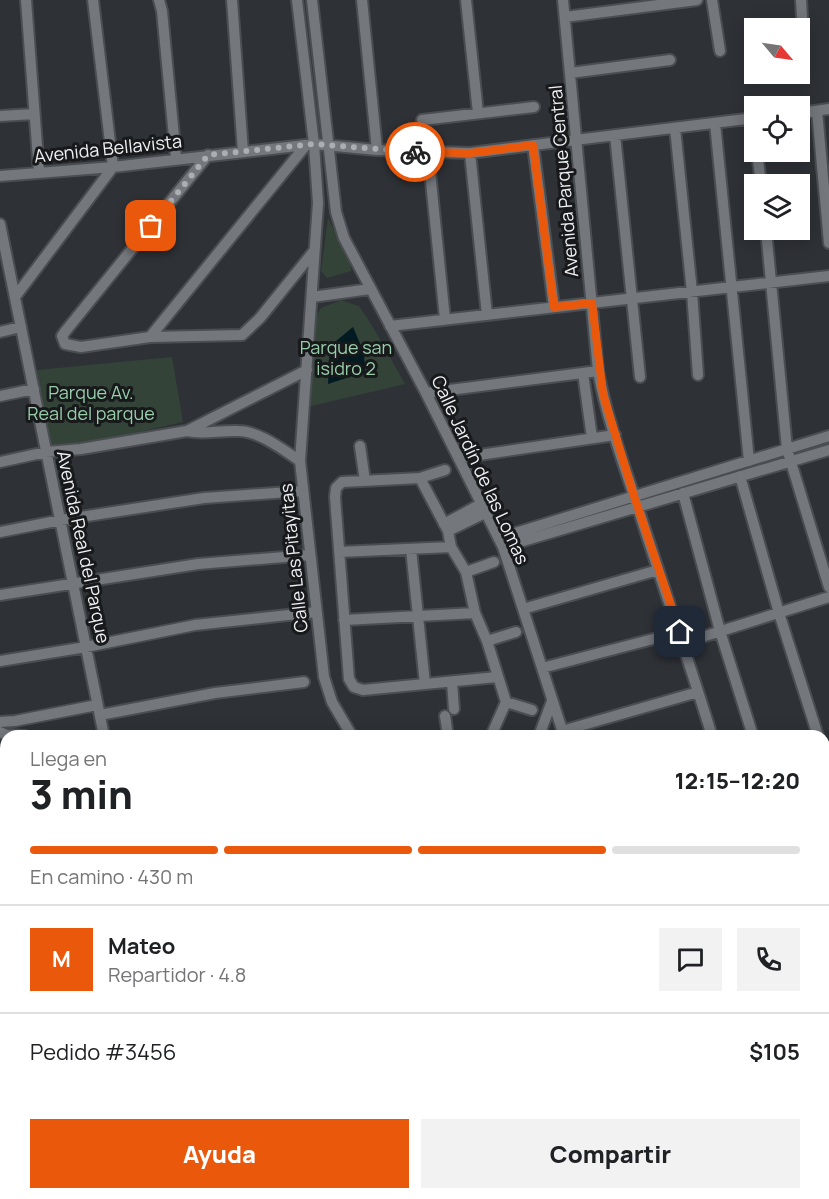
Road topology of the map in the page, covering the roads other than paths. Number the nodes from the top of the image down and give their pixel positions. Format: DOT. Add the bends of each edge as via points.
graph roads {
  1 [pos="26,0"];
  2 [pos="93,0"];
  3 [pos="159,0"];
  4 [pos="232,0"];
  5 [pos="297,0"];
  6 [pos="312,0"];
  7 [pos="362,0"];
  8 [pos="466,0"];
  9 [pos="563,0"];
  10 [pos="697,0"];
  11 [pos="712,0"];
  12 [pos="801,0"];
  13 [pos="565,17"];
  14 [pos="802,18"];
  15 [pos="720,51"];
  16 [pos="670,60"];
  17 [pos="570,73"];
  18 [pos="534,108"];
  19 [pos="829,109"];
  20 [pos="817,111"];
  21 [pos="810,112"];
  22 [pos="478,113"];
  23 [pos="34,114"];
  24 [pos="0,116"];
  25 [pos="744,119"];
  26 [pos="422,120"];
  27 [pos="715,123"];
  28 [pos="675,128"];
  29 [pos="615,135"];
  30 [pos="576,140"];
  31 [pos="310,144"];
  32 [pos="328,144"];
  33 [pos="533,145"];
  34 [pos="377,150"];
  35 [pos="243,152"];
  36 [pos="428,152"];
  37 [pos="470,153"];
  38 [pos="208,155"];
  39 [pos="176,158"];
  40 [pos="113,167"];
  41 [pos="39,172"];
  42 [pos="0,177"];
  43 [pos="0,224"];
  44 [pos="767,240"];
  45 [pos="829,243"];
  46 [pos="315,250"];
  47 [pos="4,266"];
  48 [pos="829,276"];
  49 [pos="772,283"];
  50 [pos="731,287"];
  51 [pos="370,289"];
  52 [pos="692,291"];
  53 [pos="15,297"];
  54 [pos="312,297"];
  55 [pos="631,298"];
  56 [pos="592,303"];
  57 [pos="554,307"];
  58 [pos="487,315"];
  59 [pos="445,319"];
  60 [pos="390,326"];
  61 [pos="21,327"];
  62 [pos="0,332"];
  63 [pos="150,338"];
  64 [pos="307,370"];
  65 [pos="598,371"];
  66 [pos="583,373"];
  67 [pos="698,375"];
  68 [pos="640,377"];
  69 [pos="33,389"];
  70 [pos="426,393"];
  71 [pos="0,396"];
  72 [pos="187,430"];
  73 [pos="615,435"];
  74 [pos="829,436"];
  75 [pos="592,438"];
  76 [pos="360,446"];
  77 [pos="788,449"];
  78 [pos="829,450"];
  79 [pos="46,452"];
  80 [pos="459,458"];
  81 [pos="300,461"];
  82 [pos="749,461"];
  83 [pos="790,461"];
  84 [pos="0,462"];
  85 [pos="445,470"];
  86 [pos="740,476"];
  87 [pos="420,478"];
  88 [pos="365,481"];
  89 [pos="303,491"];
  90 [pos="683,493"];
  91 [pos="636,502"];
  92 [pos="483,508"];
  93 [pos="61,520"];
  94 [pos="446,528"];
  95 [pos="0,532"];
  96 [pos="501,543"];
  97 [pos="451,547"];
  98 [pos="411,549"];
  99 [pos="339,552"];
  100 [pos="309,555"];
  101 [pos="494,562"];
  102 [pos="658,570"];
  103 [pos="466,572"];
  104 [pos="72,583"];
  105 [pos="829,587"];
  106 [pos="0,596"];
  107 [pos="829,597"];
  108 [pos="523,609"];
  109 [pos="316,612"];
  110 [pos="475,613"];
  111 [pos="778,613"];
  112 [pos="420,616"];
  113 [pos="344,620"];
  114 [pos="720,631"];
  115 [pos="516,632"];
  116 [pos="682,638"];
  117 [pos="487,641"];
  118 [pos="86,647"];
  119 [pos="0,661"];
  120 [pos="542,668"];
  121 [pos="497,677"];
  122 [pos="304,682"];
  123 [pos="452,682"];
  124 [pos="425,684"];
  125 [pos="698,692"];
  126 [pos="552,701"];
  127 [pos="506,702"];
  128 [pos="454,709"];
  129 [pos="99,710"];
  130 [pos="532,710"];
  131 [pos="445,716"];
  132 [pos="0,722"];
  133 [pos="103,730"];
  134 [pos="349,730"];
  135 [pos="447,730"];
  136 [pos="494,730"];
  137 [pos="541,730"];
  138 [pos="562,730"];
  139 [pos="576,730"];
  140 [pos="710,730"];
  141 [pos="751,730"];
  142 [pos="816,730"];
  1 -- 23 [label="street"];
  2 -- 40 [label="street"];
  3 -- 39 [label="street"];
  4 -- 35 [label="street"];
  5 -- 31 [label="street, Calle Las Pitayitas"];
  6 -- 32 [label="street, Calle Jardín de las Lomas"];
  7 -- 34 [label="street"];
  8 -- 22 [label="street"];
  9 -- 13 [label="street, Avenida Parque Central"];
  10 -- 13 [label="street"];
  11 -- 15 [label="street"];
  12 -- 14 [label="street"];
  13 -- 17 [label="street, Avenida Parque Central"];
  16 -- 17 [label="street"];
  17 -- 30 [label="street, Avenida Parque Central"];
  18 -- 22 [label="street"];
  19 -- 20 [label="street"];
  20 -- 21 [label="street"];
  20 -- 45 [label="street"];
  22 -- 26 [label="street"];
  23 -- 24 [label="street"];
  23 -- 41 [label="street"];
  25 -- 27 [label="street, Avenida Bellavista"];
  27 -- 28 [label="street, Avenida Bellavista"];
  27 -- 50 [label="street"];
  28 -- 29 [label="street, Avenida Bellavista"];
  28 -- 52 [label="street"];
  29 -- 30 [label="street, Avenida Bellavista"];
  29 -- 55 [label="street"];
  30 -- 33 [label="street, Avenida Bellavista"];
  30 -- 56 [label="street, Avenida Parque Central"];
  31 -- 32 [label="street, Avenida Bellavista"];
  31 -- 35 [label="street, Avenida Bellavista"];
  31 -- 46 [label="street, Calle Las Pitayitas" via="318,203"];
  31 -- 63 [label="street"];
  32 -- 34 [label="street, Avenida Bellavista"];
  32 -- 51 [label="street, Calle Jardín de las Lomas" via="338,221"];
  33 -- 37 [label="street, Avenida Bellavista"];
  33 -- 57 [label="street"];
  34 -- 36 [label="street, Avenida Bellavista"];
  35 -- 38 [label="street, Avenida Bellavista"];
  36 -- 37 [label="street, Avenida Bellavista"];
  36 -- 59 [label="street"];
  37 -- 58 [label="street"];
  38 -- 39 [label="street, Avenida Bellavista"];
  38 -- 63 [label="street" via="62,336 65,344 74,347"];
  39 -- 40 [label="street, Avenida Bellavista"];
  40 -- 41 [label="street, Avenida Bellavista"];
  40 -- 53 [label="street"];
  41 -- 42 [label="street, Avenida Bellavista"];
  43 -- 47 [label="street, Avenida Real del Parque"];
  44 -- 49 [label="street"];
  46 -- 54 [label="street, Calle Las Pitayitas"];
  46 -- 63 [label="street" via="261,318 242,335"];
  47 -- 53 [label="street, Avenida Real del Parque"];
  48 -- 49 [label="street"];
  49 -- 50 [label="street"];
  49 -- 77 [label="street"];
  50 -- 52 [label="street"];
  50 -- 82 [label="street"];
  51 -- 54 [label="street"];
  51 -- 60 [label="street, Calle Jardín de las Lomas"];
  52 -- 55 [label="street"];
  52 -- 67 [label="street"];
  53 -- 61 [label="street, Avenida Real del Parque"];
  54 -- 64 [label="street, Calle Las Pitayitas"];
  55 -- 56 [label="street"];
  55 -- 68 [label="street"];
  56 -- 57 [label="street"];
  56 -- 65 [label="street, Avenida Parque Central"];
  57 -- 58 [label="street"];
  58 -- 59 [label="street"];
  59 -- 60 [label="street"];
  60 -- 70 [label="street, Calle Jardín de las Lomas"];
  61 -- 62 [label="street"];
  61 -- 69 [label="street, Avenida Real del Parque"];
  64 -- 72 [label="street"];
  64 -- 81 [label="street, Calle Las Pitayitas"];
  65 -- 66 [label="street"];
  65 -- 73 [label="street, Avenida Parque Central"];
  66 -- 70 [label="street"];
  66 -- 75 [label="street"];
  69 -- 71 [label="street"];
  69 -- 79 [label="street, Avenida Real del Parque"];
  70 -- 80 [label="street, Calle Jardín de las Lomas"];
  72 -- 79 [label="street"];
  72 -- 81 [label="street" via="199,434 249,433"];
  73 -- 75 [label="street"];
  73 -- 91 [label="street, Avenida Parque Central"];
  74 -- 77 [label="street"];
  75 -- 80 [label="street"];
  76 -- 88 [label="street"];
  77 -- 82 [label="street"];
  77 -- 83 [label="street"];
  78 -- 83 [label="street"];
  79 -- 84 [label="street"];
  79 -- 93 [label="street, Avenida Real del Parque"];
  80 -- 92 [label="street, Calle Jardín de las Lomas"];
  81 -- 89 [label="street, Calle Las Pitayitas"];
  82 -- 91 [label="street"];
  83 -- 86 [label="street"];
  83 -- 105 [label="street"];
  85 -- 87 [label="street"];
  86 -- 90 [label="street"];
  86 -- 111 [label="street"];
  87 -- 88 [label="street"];
  87 -- 94 [label="street"];
  88 -- 99 [label="street" via="342,482 336,488"];
  89 -- 93 [label="street" via="204,498"];
  89 -- 100 [label="street, Calle Las Pitayitas"];
  90 -- 91 [label="street"];
  90 -- 114 [label="street"];
  91 -- 96 [label="street"];
  91 -- 102 [label="street, Avenida Parque Central"];
  92 -- 94 [label="street"];
  92 -- 96 [label="street, Calle Jardín de las Lomas"];
  93 -- 95 [label="street"];
  93 -- 104 [label="street, Avenida Real del Parque"];
  94 -- 97 [label="street"];
  96 -- 108 [label="street, Calle Jardín de las Lomas"];
  97 -- 98 [label="street"];
  97 -- 103 [label="street"];
  98 -- 99 [label="street"];
  98 -- 112 [label="street"];
  99 -- 113 [label="street"];
  100 -- 104 [label="street" via="198,564"];
  100 -- 109 [label="street, Calle Las Pitayitas"];
  101 -- 103 [label="street"];
  102 -- 108 [label="street"];
  102 -- 116 [label="street, Avenida Parque Central"];
  103 -- 110 [label="street"];
  104 -- 106 [label="street"];
  104 -- 118 [label="street, Avenida Real del Parque"];
  107 -- 111 [label="street"];
  108 -- 120 [label="street, Calle Jardín de las Lomas"];
  109 -- 118 [label="street" via="195,625"];
  109 -- 134 [label="street, Calle Las Pitayitas" via="328,693"];
  110 -- 112 [label="street"];
  110 -- 117 [label="street"];
  111 -- 114 [label="street"];
  111 -- 142 [label="street"];
  112 -- 113 [label="street"];
  112 -- 124 [label="street"];
  113 -- 124 [label="street" via="349,679 354,687 363,690"];
  114 -- 116 [label="street"];
  114 -- 141 [label="street"];
  115 -- 117 [label="street"];
  116 -- 120 [label="street"];
  116 -- 125 [label="street, Avenida Parque Central"];
  117 -- 121 [label="street"];
  118 -- 119 [label="street"];
  118 -- 129 [label="street, Avenida Real del Parque"];
  120 -- 126 [label="street, Calle Jardín de las Lomas"];
  121 -- 123 [label="street"];
  121 -- 127 [label="street"];
  122 -- 129 [label="street"];
  123 -- 124 [label="street"];
  123 -- 128 [label="street"];
  125 -- 139 [label="street"];
  125 -- 140 [label="street, Avenida Parque Central"];
  126 -- 137 [label="street"];
  126 -- 138 [label="street, Calle Jardín de las Lomas"];
  127 -- 130 [label="street"];
  127 -- 136 [label="street"];
  129 -- 132 [label="street"];
  129 -- 133 [label="street, Avenida Real del Parque"];
  131 -- 135 [label="street"];
}
